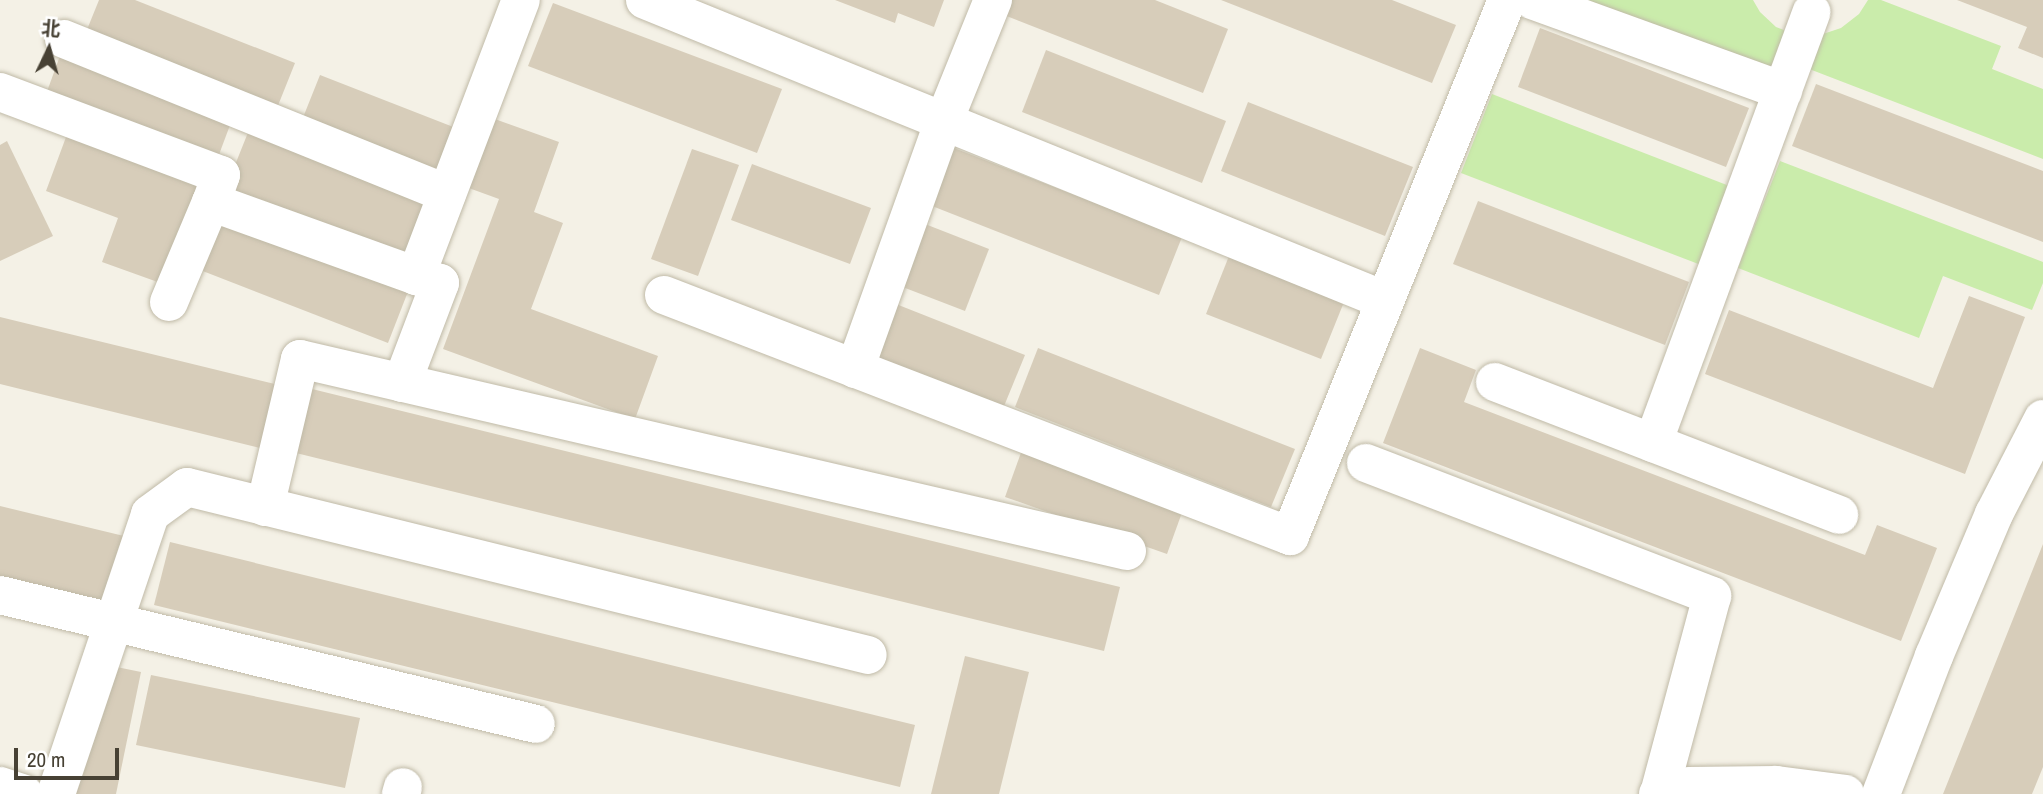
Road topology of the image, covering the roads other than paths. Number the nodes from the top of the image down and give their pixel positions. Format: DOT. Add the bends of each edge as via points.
graph roads {
  1 [pos="521,0"];
  2 [pos="645,0"];
  3 [pos="993,0"];
  4 [pos="1507,0"];
  5 [pos="1532,0"];
  6 [pos="1812,12"];
  7 [pos="64,38"];
  8 [pos="1783,91"];
  9 [pos="0,92"];
  10 [pos="944,121"];
  11 [pos="447,194"];
  12 [pos="211,202"];
  13 [pos="416,276"];
  14 [pos="664,295"];
  15 [pos="1384,300"];
  16 [pos="169,302"];
  17 [pos="855,369"];
  18 [pos="1495,382"];
  19 [pos="402,383"];
  20 [pos="2043,419"];
  21 [pos="1653,443"];
  22 [pos="1366,463"];
  23 [pos="2029,476"];
  24 [pos="265,507"];
  25 [pos="1839,515"];
  26 [pos="1126,551"];
  27 [pos="0,595"];
  28 [pos="111,623"];
  29 [pos="868,656"];
  30 [pos="536,724"];
  31 [pos="0,786"];
  32 [pos="24,794"];
  33 [pos="56,794"];
  34 [pos="1658,794"];
  35 [pos="1845,794"];
  36 [pos="1881,794"];
  1 -- 11 [label="street"];
  2 -- 10 [label="street"];
  3 -- 10 [label="street"];
  4 -- 15 [label="street"];
  5 -- 8 [label="street"];
  6 -- 8 [label="street"];
  7 -- 11 [label="street"];
  8 -- 21 [label="street"];
  9 -- 12 [label="street" via="221,175"];
  10 -- 15 [label="street"];
  10 -- 17 [label="street"];
  11 -- 13 [label="street"];
  12 -- 13 [label="street"];
  12 -- 16 [label="street"];
  13 -- 19 [label="street" via="440,283"];
  14 -- 17 [label="street"];
  15 -- 17 [label="street" via="1290,536"];
  18 -- 21 [label="street"];
  19 -- 24 [label="street" via="300,359"];
  19 -- 26 [label="street"];
  20 -- 23 [label="street"];
  21 -- 25 [label="street"];
  22 -- 34 [label="street" via="1712,596"];
  23 -- 36 [label="street" via="1939,644"];
  24 -- 28 [label="street" via="187,487 150,514"];
  24 -- 29 [label="street"];
  27 -- 28 [label="street"];
  28 -- 30 [label="street"];
  28 -- 33 [label="street"];
  31 -- 32 [label="street"];
  34 -- 35 [label="street" via="1689,786 1776,785"];
}
